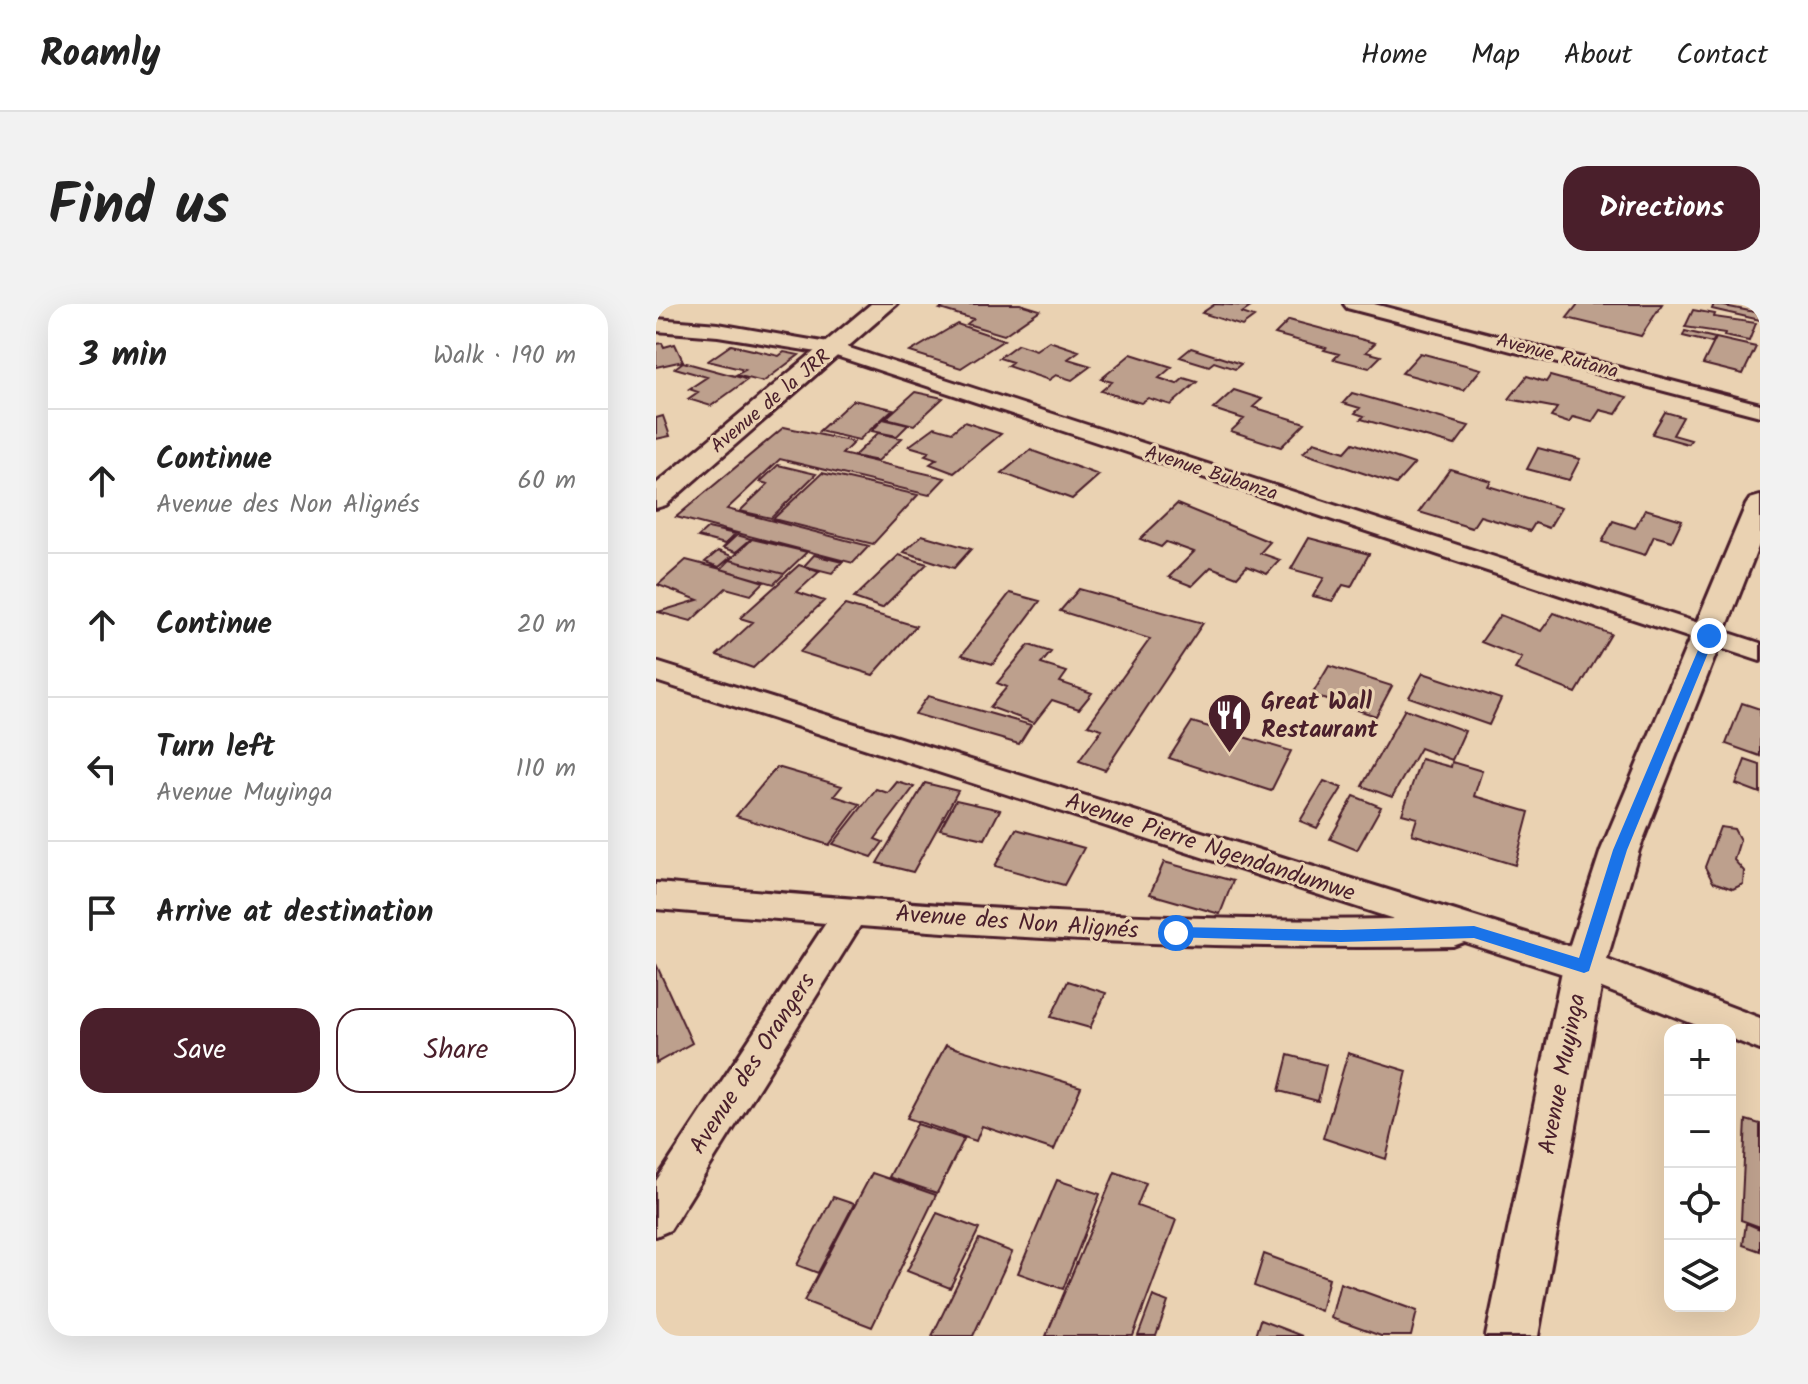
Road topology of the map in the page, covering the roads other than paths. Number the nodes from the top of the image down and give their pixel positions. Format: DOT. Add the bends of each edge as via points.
graph roads {
  1 [pos="885,304"];
  2 [pos="1353,304"];
  3 [pos="656,325"];
  4 [pos="833,349"];
  5 [pos="1760,410"];
  6 [pos="656,499"];
  7 [pos="1760,505"];
  8 [pos="1709,636"];
  9 [pos="1760,652"];
  10 [pos="656,671"];
  11 [pos="656,896"];
  12 [pos="851,912"];
  13 [pos="1474,932"];
  14 [pos="1584,966"];
  15 [pos="1760,1034"];
  16 [pos="656,1216"];
  17 [pos="1512,1336"];
  1 -- 4 [label="street, Avenue de la JRR"];
  2 -- 5 [label="street, Avenue Rutana"];
  3 -- 4 [label="street, Avenue Bubanza"];
  4 -- 6 [label="street, Avenue de la JRR"];
  4 -- 8 [label="street, Avenue Bubanza"];
  7 -- 8 [label="street, Avenue Muyinga"];
  8 -- 9 [label="street, Avenue Bubanza"];
  8 -- 14 [label="street, Avenue Muyinga" via="1620,850"];
  10 -- 13 [label="street, Avenue Pierre Ngendandumwe"];
  11 -- 12 [label="street, Avenue des Non Alignés"];
  12 -- 13 [label="street, Avenue des Non Alignés" via="1176,933"];
  12 -- 16 [label="street, Avenue des Orangers"];
  13 -- 14 [label="street, Avenue Pierre Ngendandumwe"];
  14 -- 15 [label="street, Avenue Pierre Ngendandumwe"];
  14 -- 17 [label="street, Avenue Muyinga"];
}
